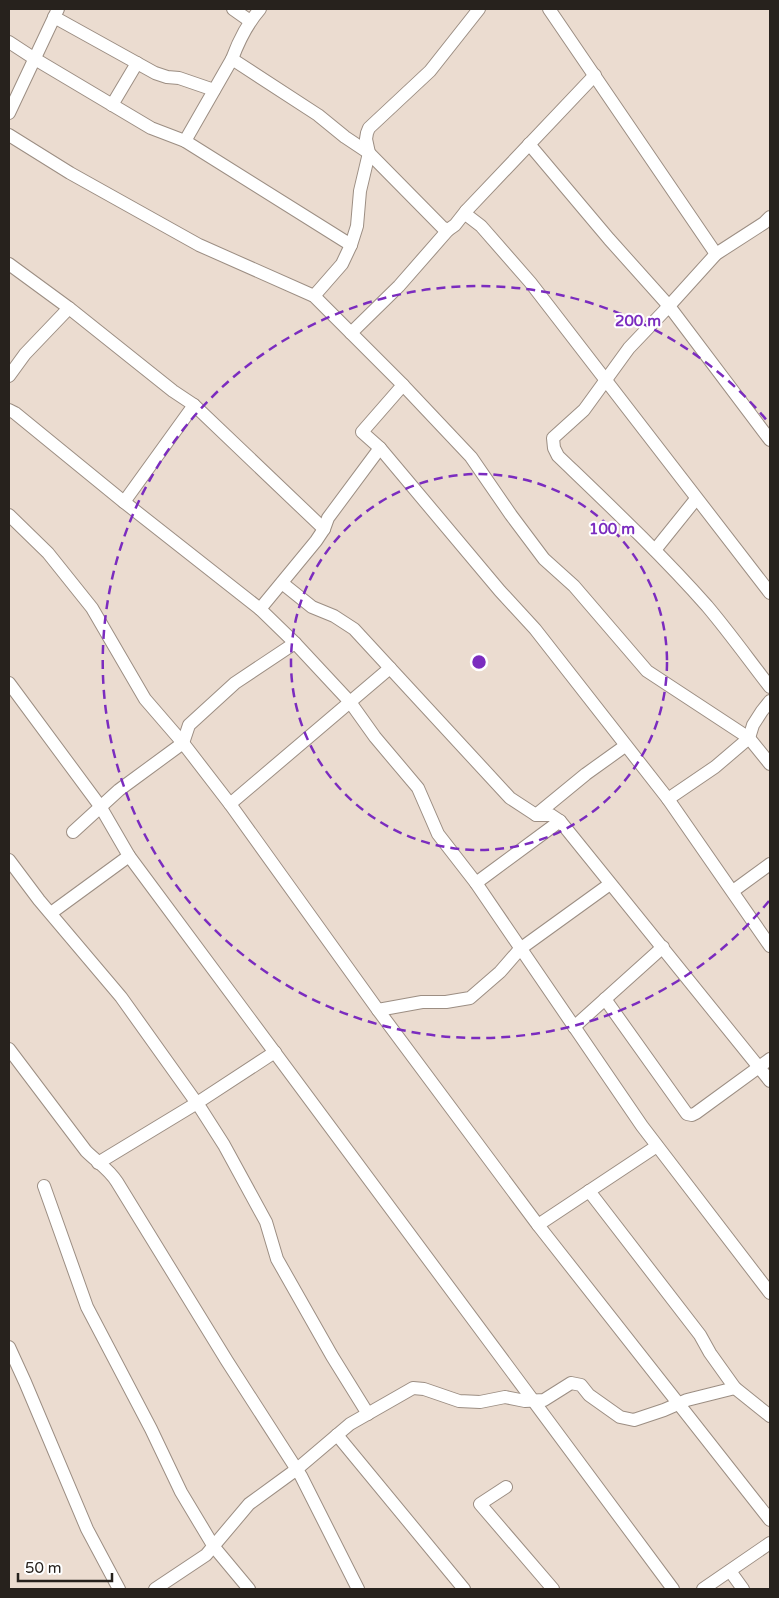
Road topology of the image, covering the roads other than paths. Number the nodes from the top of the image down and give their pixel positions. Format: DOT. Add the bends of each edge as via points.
graph roads {
  1 [pos="233,9"];
  2 [pos="260,9"];
  3 [pos="479,9"];
  4 [pos="549,9"];
  5 [pos="56,13"];
  6 [pos="250,21"];
  7 [pos="9,42"];
  8 [pos="35,59"];
  9 [pos="232,59"];
  10 [pos="138,63"];
  11 [pos="595,75"];
  12 [pos="214,90"];
  13 [pos="112,105"];
  14 [pos="9,113"];
  15 [pos="9,135"];
  16 [pos="185,141"];
  17 [pos="529,144"];
  18 [pos="369,153"];
  19 [pos="466,211"];
  20 [pos="768,225"];
  21 [pos="448,230"];
  22 [pos="351,245"];
  23 [pos="716,254"];
  24 [pos="9,264"];
  25 [pos="314,296"];
  26 [pos="669,306"];
  27 [pos="69,308"];
  28 [pos="351,334"];
  29 [pos="9,376"];
  30 [pos="605,381"];
  31 [pos="403,385"];
  32 [pos="194,405"];
  33 [pos="9,410"];
  34 [pos="770,440"];
  35 [pos="380,448"];
  36 [pos="696,498"];
  37 [pos="124,502"];
  38 [pos="9,515"];
  39 [pos="324,529"];
  40 [pos="656,550"];
  41 [pos="282,583"];
  42 [pos="770,593"];
  43 [pos="260,609"];
  44 [pos="294,643"];
  45 [pos="390,668"];
  46 [pos="9,683"];
  47 [pos="770,687"];
  48 [pos="770,701"];
  49 [pos="350,702"];
  50 [pos="749,738"];
  51 [pos="183,743"];
  52 [pos="625,746"];
  53 [pos="770,764"];
  54 [pos="668,799"];
  55 [pos="230,804"];
  56 [pos="100,806"];
  57 [pos="536,815"];
  58 [pos="560,821"];
  59 [pos="74,832"];
  60 [pos="129,856"];
  61 [pos="9,860"];
  62 [pos="770,864"];
  63 [pos="476,883"];
  64 [pos="610,884"];
  65 [pos="733,891"];
  66 [pos="51,913"];
  67 [pos="770,946"];
  68 [pos="663,947"];
  69 [pos="520,949"];
  70 [pos="605,999"];
  71 [pos="378,1010"];
  72 [pos="574,1027"];
  73 [pos="9,1049"];
  74 [pos="275,1052"];
  75 [pos="765,1063"];
  76 [pos="770,1080"];
  77 [pos="197,1102"];
  78 [pos="657,1146"];
  79 [pos="98,1163"];
  80 [pos="44,1186"];
  81 [pos="589,1191"];
  82 [pos="538,1225"];
  83 [pos="770,1293"];
  84 [pos="9,1347"];
  85 [pos="735,1388"];
  86 [pos="533,1401"];
  87 [pos="679,1403"];
  88 [pos="368,1414"];
  89 [pos="770,1416"];
  90 [pos="337,1436"];
  91 [pos="296,1469"];
  92 [pos="506,1488"];
  93 [pos="770,1520"];
  94 [pos="770,1543"];
  95 [pos="214,1547"];
  96 [pos="730,1571"];
  97 [pos="119,1589"];
  98 [pos="155,1589"];
  99 [pos="249,1589"];
  100 [pos="358,1589"];
  101 [pos="464,1589"];
  102 [pos="552,1589"];
  103 [pos="673,1589"];
  104 [pos="703,1589"];
  105 [pos="743,1589"];
  1 -- 6 [label="street"];
  2 -- 6 [label="street"];
  3 -- 18 [label="street" via="430,71 369,128 366,139"];
  4 -- 11 [label="street"];
  5 -- 8 [label="street"];
  5 -- 10 [label="street"];
  6 -- 9 [label="street"];
  7 -- 8 [label="street"];
  8 -- 13 [label="street"];
  8 -- 14 [label="street"];
  9 -- 12 [label="street"];
  9 -- 18 [label="street"];
  10 -- 12 [label="street" via="155,73"];
  10 -- 13 [label="street"];
  11 -- 17 [label="street"];
  11 -- 23 [label="street"];
  12 -- 16 [label="street"];
  13 -- 16 [label="street" via="151,128"];
  15 -- 25 [label="street" via="199,245"];
  16 -- 22 [label="street"];
  17 -- 19 [label="street"];
  17 -- 26 [label="street"];
  18 -- 21 [label="street"];
  18 -- 22 [label="street"];
  19 -- 21 [label="street"];
  19 -- 30 [label="street" via="530,282"];
  20 -- 23 [label="street"];
  21 -- 28 [label="street"];
  22 -- 25 [label="street" via="342,264"];
  23 -- 26 [label="street"];
  24 -- 27 [label="street"];
  25 -- 28 [label="street"];
  26 -- 30 [label="street" via="629,348"];
  26 -- 34 [label="street"];
  27 -- 29 [label="street" via="25,354"];
  27 -- 32 [label="street"];
  28 -- 31 [label="street"];
  30 -- 36 [label="street"];
  30 -- 40 [label="street" via="584,410 553,438 554,448 558,456"];
  31 -- 35 [label="street" via="362,432"];
  31 -- 50 [label="street" via="471,457 544,559 574,586 647,671"];
  32 -- 37 [label="street"];
  32 -- 39 [label="street"];
  33 -- 37 [label="street"];
  35 -- 39 [label="street" via="328,518"];
  35 -- 52 [label="street" via="535,629"];
  36 -- 40 [label="street"];
  36 -- 42 [label="street"];
  37 -- 43 [label="street"];
  38 -- 51 [label="street" via="48,553 92,608 145,699"];
  39 -- 41 [label="street"];
  40 -- 47 [label="street" via="708,607"];
  41 -- 43 [label="street"];
  41 -- 45 [label="street" via="312,607 354,629"];
  43 -- 44 [label="street"];
  44 -- 49 [label="street"];
  44 -- 51 [label="street" via="217,698 189,725"];
  45 -- 49 [label="street"];
  45 -- 57 [label="street" via="510,798"];
  46 -- 56 [label="street"];
  48 -- 50 [label="street" via="762,710"];
  49 -- 55 [label="street"];
  49 -- 63 [label="street" via="374,737 418,788 438,834"];
  50 -- 53 [label="street"];
  50 -- 54 [label="street" via="715,768"];
  51 -- 55 [label="street"];
  51 -- 56 [label="street"];
  52 -- 54 [label="street"];
  52 -- 57 [label="street"];
  54 -- 65 [label="street"];
  55 -- 71 [label="street"];
  56 -- 59 [label="street"];
  56 -- 60 [label="street"];
  57 -- 58 [label="street" via="550,815"];
  58 -- 63 [label="street"];
  58 -- 64 [label="street"];
  60 -- 66 [label="street"];
  60 -- 74 [label="street"];
  61 -- 66 [label="street"];
  62 -- 65 [label="street"];
  63 -- 69 [label="street"];
  64 -- 68 [label="street"];
  64 -- 69 [label="street"];
  65 -- 67 [label="street"];
  66 -- 77 [label="street" via="121,997"];
  68 -- 70 [label="street"];
  68 -- 75 [label="street"];
  69 -- 71 [label="street" via="470,998"];
  69 -- 72 [label="street"];
  70 -- 72 [label="street"];
  70 -- 75 [label="street" via="687,1114 692,1115"];
  71 -- 82 [label="street"];
  72 -- 78 [label="street"];
  73 -- 79 [label="street"];
  74 -- 77 [label="street"];
  74 -- 86 [label="street"];
  75 -- 76 [label="street"];
  77 -- 79 [label="street"];
  77 -- 88 [label="street" via="266,1222 276,1259"];
  78 -- 81 [label="street"];
  78 -- 83 [label="street"];
  79 -- 91 [label="street" via="118,1182"];
  80 -- 95 [label="street" via="87,1307 182,1492"];
  81 -- 82 [label="street"];
  81 -- 85 [label="street" via="700,1335"];
  82 -- 87 [label="street"];
  84 -- 97 [label="street" via="87,1529"];
  85 -- 87 [label="street"];
  85 -- 89 [label="street"];
  86 -- 87 [label="street" via="544,1400 570,1383 581,1385 589,1395 620,1417 634,1420"];
  86 -- 88 [label="street" via="505,1397 480,1402 459,1401 414,1388"];
  86 -- 103 [label="street"];
  87 -- 93 [label="street"];
  88 -- 90 [label="street"];
  90 -- 91 [label="street"];
  90 -- 101 [label="street"];
  91 -- 95 [label="street" via="249,1504"];
  91 -- 100 [label="street"];
  92 -- 102 [label="street" via="480,1504"];
  94 -- 96 [label="street"];
  95 -- 98 [label="street"];
  95 -- 99 [label="street"];
  96 -- 104 [label="street"];
  96 -- 105 [label="street"];
}
